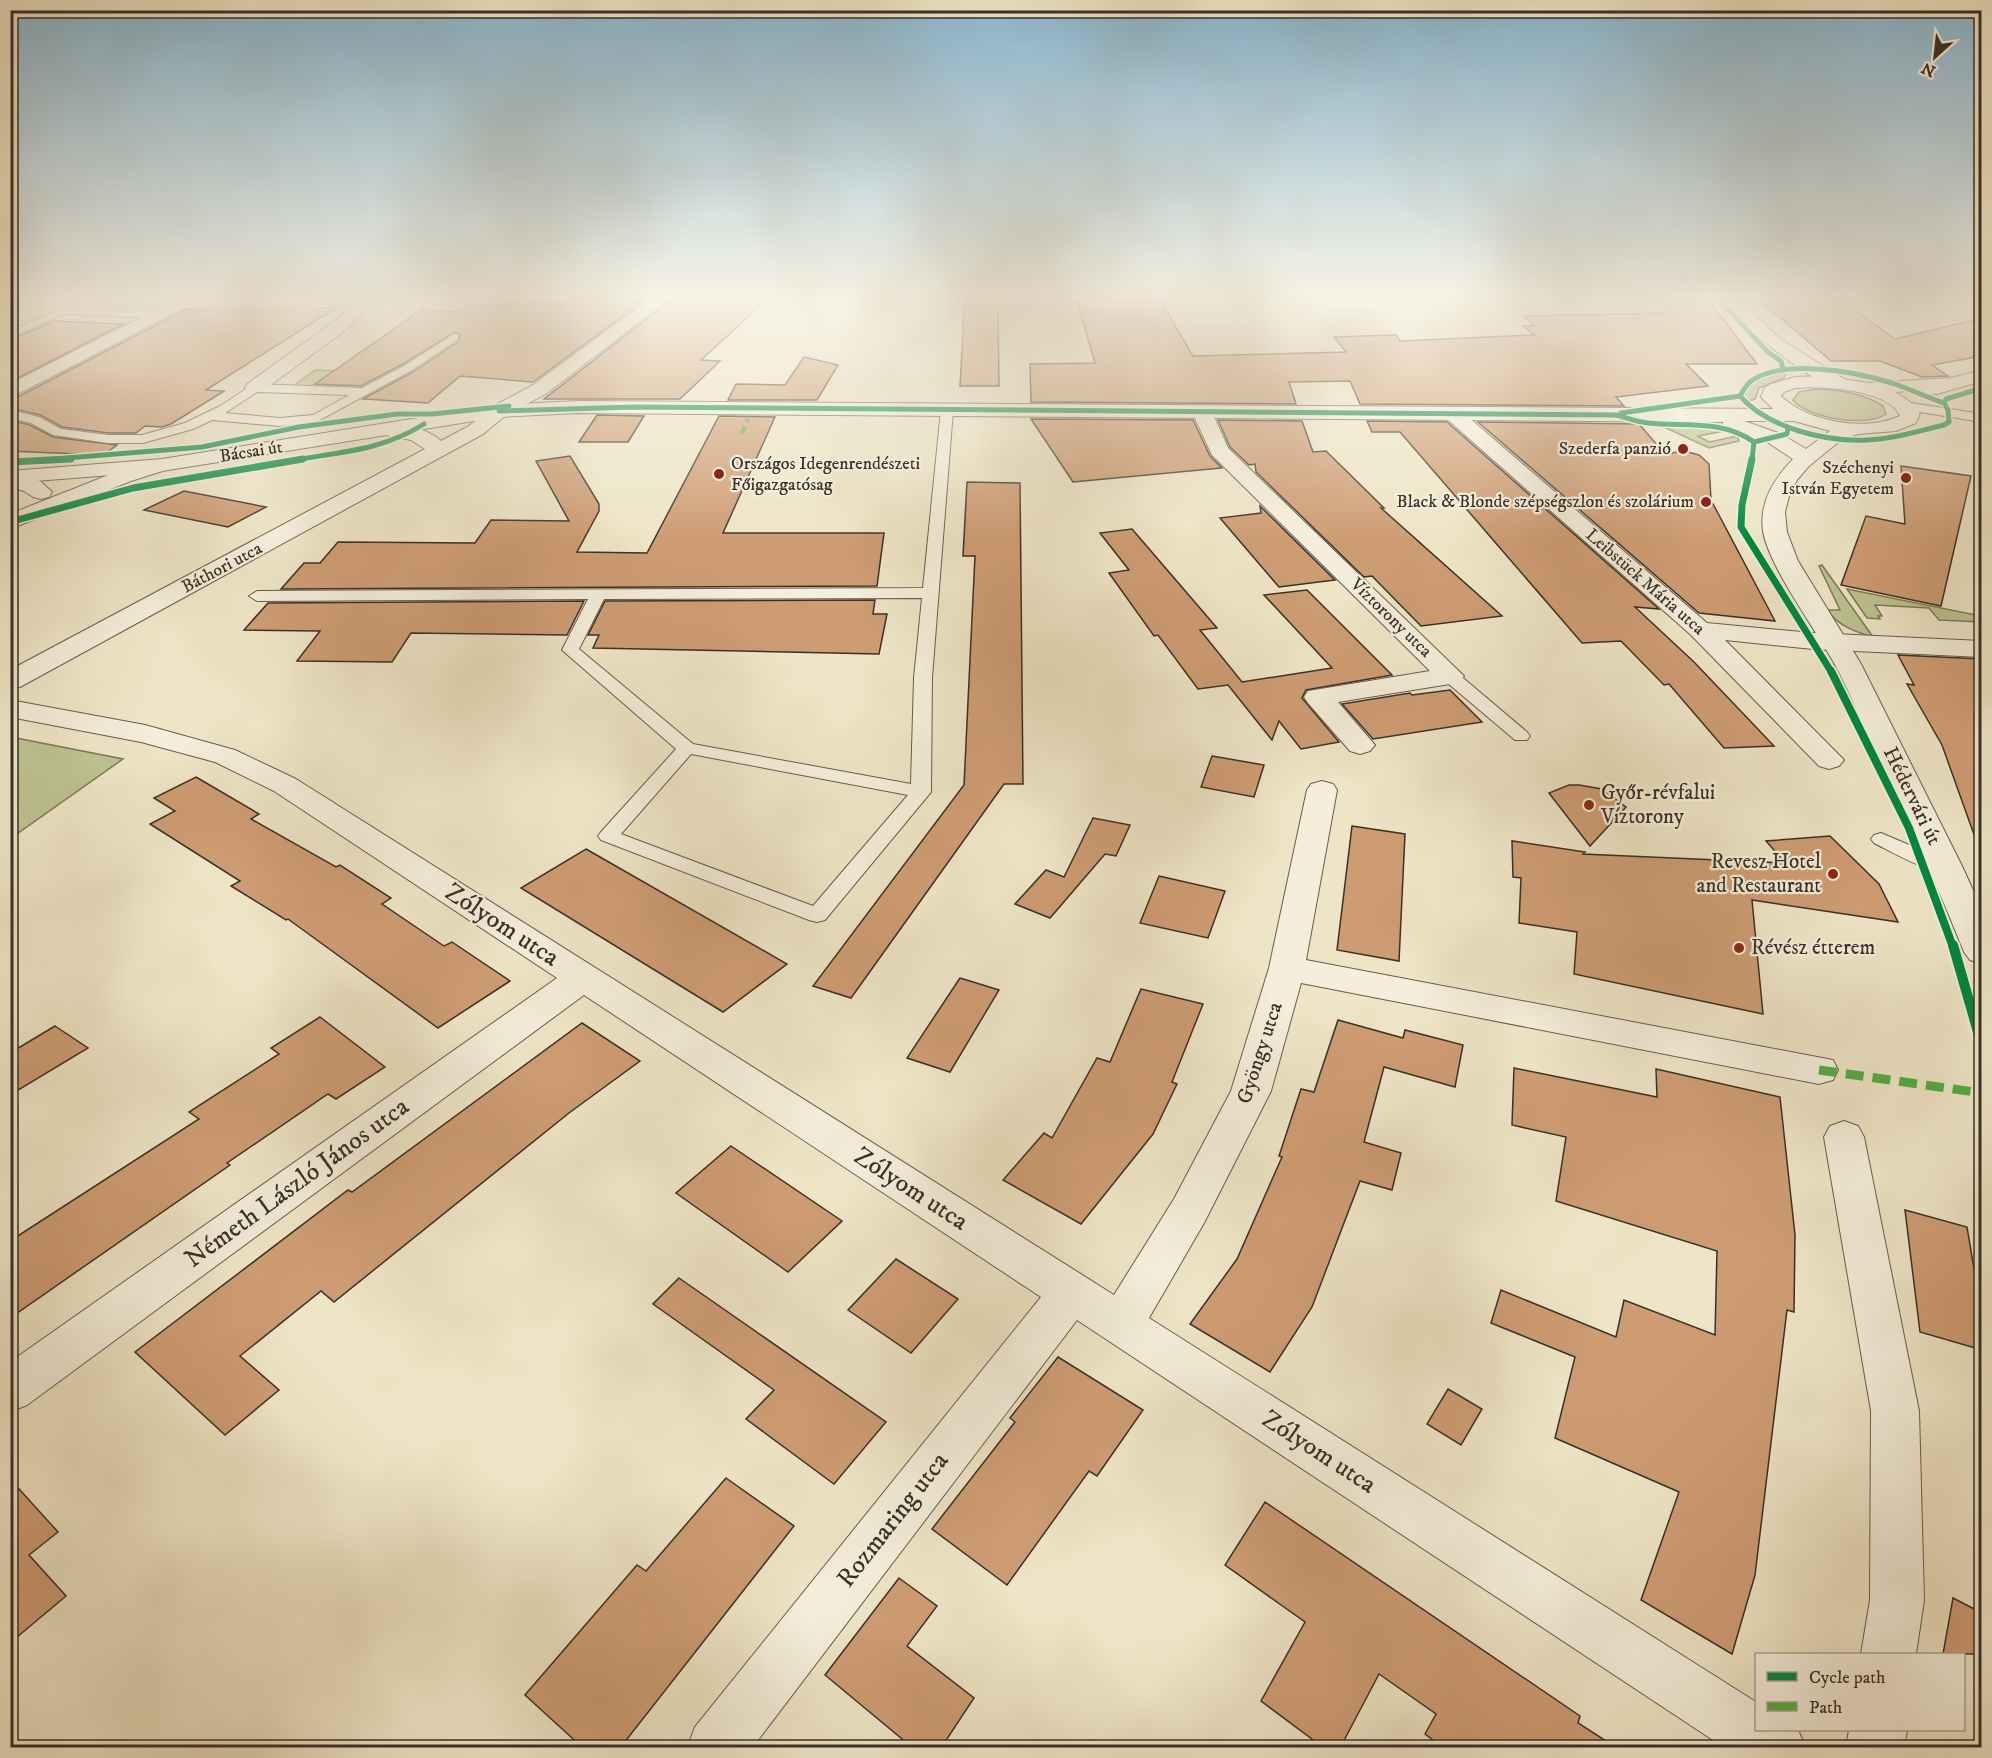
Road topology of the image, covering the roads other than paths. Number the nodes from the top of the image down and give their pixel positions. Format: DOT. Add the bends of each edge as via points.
graph roads {
  1 [pos="39,377"];
  2 [pos="269,377"];
  3 [pos="391,377"];
  4 [pos="556,377"];
  5 [pos="1791,377"];
  6 [pos="1828,377"];
  7 [pos="1974,377"];
  8 [pos="1791,383"];
  9 [pos="1949,383"];
  10 [pos="1839,384"];
  11 [pos="1859,387"];
  12 [pos="254,388"];
  13 [pos="10,392"];
  14 [pos="363,392"];
  15 [pos="1771,397"];
  16 [pos="1905,409"];
  17 [pos="947,410"];
  18 [pos="499,411"];
  19 [pos="1202,412"];
  20 [pos="10,414"];
  21 [pos="1453,414"];
  22 [pos="1676,415"];
  23 [pos="210,416"];
  24 [pos="1799,416"];
  25 [pos="1982,419"];
  26 [pos="1858,428"];
  27 [pos="387,430"];
  28 [pos="434,454"];
  29 [pos="1802,458"];
  30 [pos="162,465"];
  31 [pos="116,471"];
  32 [pos="10,479"];
  33 [pos="41,492"];
  34 [pos="10,517"];
  35 [pos="10,522"];
  36 [pos="931,593"];
  37 [pos="598,595"];
  38 [pos="257,596"];
  39 [pos="1700,630"];
  40 [pos="1837,642"];
  41 [pos="1982,649"];
  42 [pos="1450,676"];
  43 [pos="10,681"];
  44 [pos="10,708"];
  45 [pos="1521,736"];
  46 [pos="1360,745"];
  47 [pos="687,748"];
  48 [pos="1828,760"];
  49 [pos="1322,789"];
  50 [pos="921,792"];
  51 [pos="1881,839"];
  52 [pos="1946,866"];
  53 [pos="1982,952"];
  54 [pos="1287,968"];
  55 [pos="584,977"];
  56 [pos="1819,1070"];
  57 [pos="1844,1137"];
  58 [pos="1071,1293"];
  59 [pos="1121,1324"];
  60 [pos="10,1390"];
  61 [pos="1889,1653"];
  62 [pos="1878,1731"];
  63 [pos="716,1748"];
  64 [pos="1777,1748"];
  65 [pos="1875,1748"];
  1 -- 13 [label="street"];
  2 -- 12 [label="street"];
  3 -- 14 [label="lane"];
  4 -- 18 [label="street, Báthori utca"];
  5 -- 8 [label="street"];
  6 -- 10 [label="street"];
  7 -- 9 [label="street"];
  8 -- 10 [label="street"];
  8 -- 15 [label="street" via="1772,391"];
  9 -- 11 [label="street"];
  9 -- 16 [label="street"];
  10 -- 11 [label="street"];
  11 -- 16 [label="street"];
  12 -- 14 [label="lane"];
  12 -- 23 [label="lane"];
  14 -- 23 [label="lane" via="327,414 296,421"];
  15 -- 22 [label="street" via="1748,406"];
  15 -- 24 [label="street"];
  16 -- 25 [label="lane"];
  16 -- 26 [label="street" via="1892,427"];
  17 -- 18 [label="street" via="635,407"];
  17 -- 19 [label="street"];
  17 -- 36 [label="lane"];
  18 -- 27 [label="street, Bácsai út"];
  18 -- 28 [label="street, Báthori utca" via="476,430"];
  19 -- 21 [label="street"];
  19 -- 42 [label="street, Víztorony utca" via="1219,451"];
  20 -- 23 [label="lane" via="35,420 58,432 108,440 143,439"];
  21 -- 22 [label="street"];
  21 -- 39 [label="street, Leibstück Mária utca"];
  22 -- 24 [label="street"];
  22 -- 29 [label="street" via="1761,432 1784,442"];
  24 -- 26 [label="street"];
  24 -- 29 [label="street" via="1807,440"];
  26 -- 29 [label="street, Hédervári út" via="1834,436"];
  27 -- 28 [label="street" via="427,439 436,447"];
  27 -- 30 [label="street, Bácsai út"];
  28 -- 43 [label="street, Báthori utca"];
  29 -- 40 [label="street, Hédervári út" via="1778,496 1775,532 1786,561"];
  30 -- 31 [label="street"];
  30 -- 35 [label="street, Bácsai út" via="120,477"];
  31 -- 32 [label="street"];
  31 -- 33 [label="street" via="69,481"];
  32 -- 33 [label="street"];
  33 -- 34 [label="street"];
  36 -- 37 [label="lane"];
  36 -- 50 [label="lane" via="923,678"];
  37 -- 38 [label="lane"];
  37 -- 47 [label="lane" via="570,650"];
  39 -- 40 [label="street"];
  39 -- 48 [label="street, Leibstück Mária utca"];
  40 -- 41 [label="street"];
  40 -- 52 [label="street, Hédervári út"];
  42 -- 45 [label="lane"];
  42 -- 46 [label="street, Víztorony utca" via="1318,697"];
  44 -- 55 [label="street, Zólyom utca" via="145,734 225,756 285,785"];
  47 -- 50 [label="lane"];
  47 -- 50 [label="lane" via="608,836 817,915"];
  49 -- 54 [label="street, Gyöngy utca"];
  51 -- 52 [label="lane"];
  52 -- 53 [label="street, Hédervári út"];
  54 -- 56 [label="street"];
  54 -- 59 [label="street, Gyöngy utca" via="1251,1091 1189,1211"];
  55 -- 58 [label="street, Zólyom utca"];
  55 -- 60 [label="street, Németh László János utca"];
  57 -- 61 [label="street" via="1895,1411 1897,1600"];
  58 -- 59 [label="street, Zólyom utca"];
  58 -- 63 [label="street, Rozmaring utca"];
  59 -- 64 [label="street, Zólyom utca"];
  62 -- 65 [label="street"];
}
